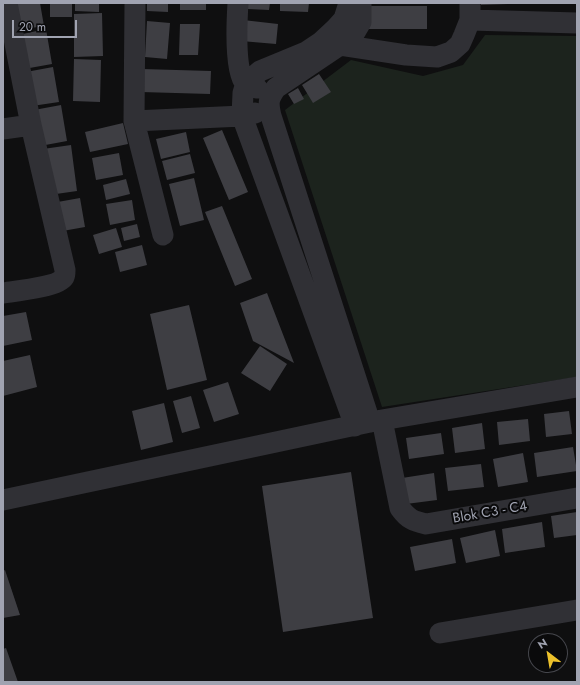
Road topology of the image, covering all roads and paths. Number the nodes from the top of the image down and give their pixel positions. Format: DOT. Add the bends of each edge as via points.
graph roads {
  1 [pos="7,3"];
  2 [pos="135,3"];
  3 [pos="238,3"];
  4 [pos="349,3"];
  5 [pos="361,3"];
  6 [pos="470,11"];
  7 [pos="577,22"];
  8 [pos="340,45"];
  9 [pos="246,83"];
  10 [pos="270,102"];
  11 [pos="242,116"];
  12 [pos="134,121"];
  13 [pos="31,125"];
  14 [pos="3,129"];
  15 [pos="163,235"];
  16 [pos="3,293"];
  17 [pos="577,387"];
  18 [pos="369,423"];
  19 [pos="577,498"];
  20 [pos="3,500"];
  21 [pos="577,610"];
  22 [pos="440,633"];
  1 -- 13 [label="street"];
  2 -- 12 [label="street"];
  3 -- 9 [label="street" via="239,64"];
  4 -- 9 [label="street" via="344,19 336,30 306,52 260,70"];
  5 -- 8 [label="street" via="361,22 354,34"];
  6 -- 7 [label="street"];
  6 -- 8 [label="street" via="460,44 451,52 437,57"];
  8 -- 10 [label="street" via="276,88"];
  9 -- 10 [label="street"];
  9 -- 11 [label="street"];
  10 -- 11 [label="street"];
  10 -- 18 [label="street" via="273,124"];
  11 -- 12 [label="street"];
  11 -- 18 [label="street"];
  12 -- 15 [label="street"];
  13 -- 14 [label="street"];
  13 -- 16 [label="street" via="66,270 64,277 49,286"];
  17 -- 18 [label="street"];
  18 -- 19 [label="street, Blok C3 - C4" via="400,508 415,522 426,524"];
  18 -- 20 [label="street"];
  21 -- 22 [label="street"];
}
